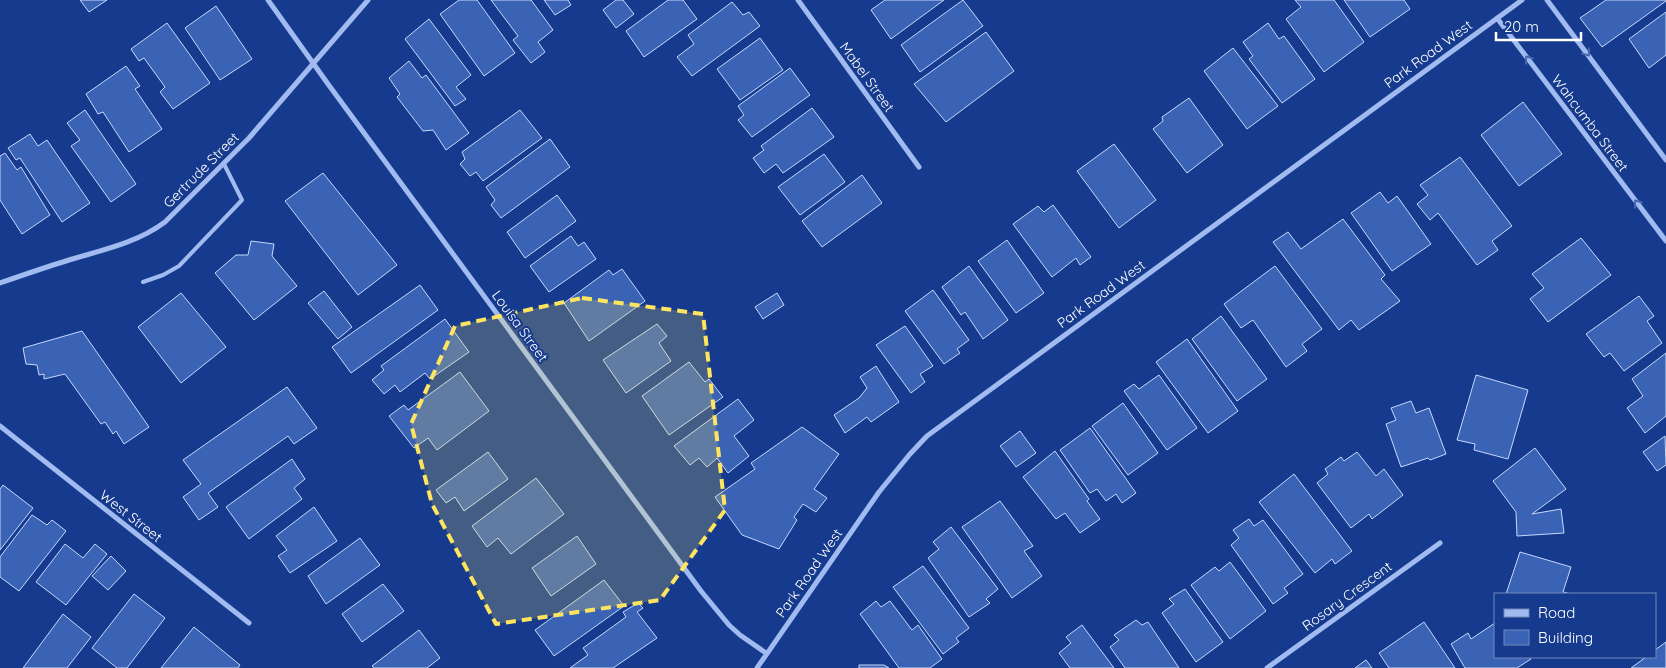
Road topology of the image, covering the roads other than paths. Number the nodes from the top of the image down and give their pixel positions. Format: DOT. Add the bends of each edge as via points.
graph roads {
  1 [pos="268,0"];
  2 [pos="368,0"];
  3 [pos="798,0"];
  4 [pos="1522,0"];
  5 [pos="1547,0"];
  6 [pos="1497,18"];
  7 [pos="313,62"];
  8 [pos="1666,160"];
  9 [pos="224,164"];
  10 [pos="919,167"];
  11 [pos="1666,241"];
  12 [pos="143,282"];
  13 [pos="0,283"];
  14 [pos="0,426"];
  15 [pos="1440,543"];
  16 [pos="249,623"];
  17 [pos="766,653"];
  18 [pos="757,668"];
  19 [pos="1267,668"];
  1 -- 7 [label="street, Louisa Street"];
  2 -- 7 [label="street, Gertrude Street"];
  3 -- 10 [label="street, Mabel Street"];
  4 -- 6 [label="street, Park Road West"];
  5 -- 8 [label="street, one-way"];
  11 -- 6 [label="street, Wahcumba Street, one-way"];
  6 -- 17 [label="street, Park Road West" via="927,436 879,492"];
  7 -- 9 [label="street, Gertrude Street"];
  7 -- 17 [label="street, Louisa Street" via="701,591 729,625"];
  9 -- 12 [label="lane" via="242,200 179,266 163,276"];
  9 -- 13 [label="street, Gertrude Street" via="152,232"];
  14 -- 16 [label="street, West Street"];
  15 -- 19 [label="street, Rosary Crescent"];
  17 -- 18 [label="street, Park Road West"];
}
